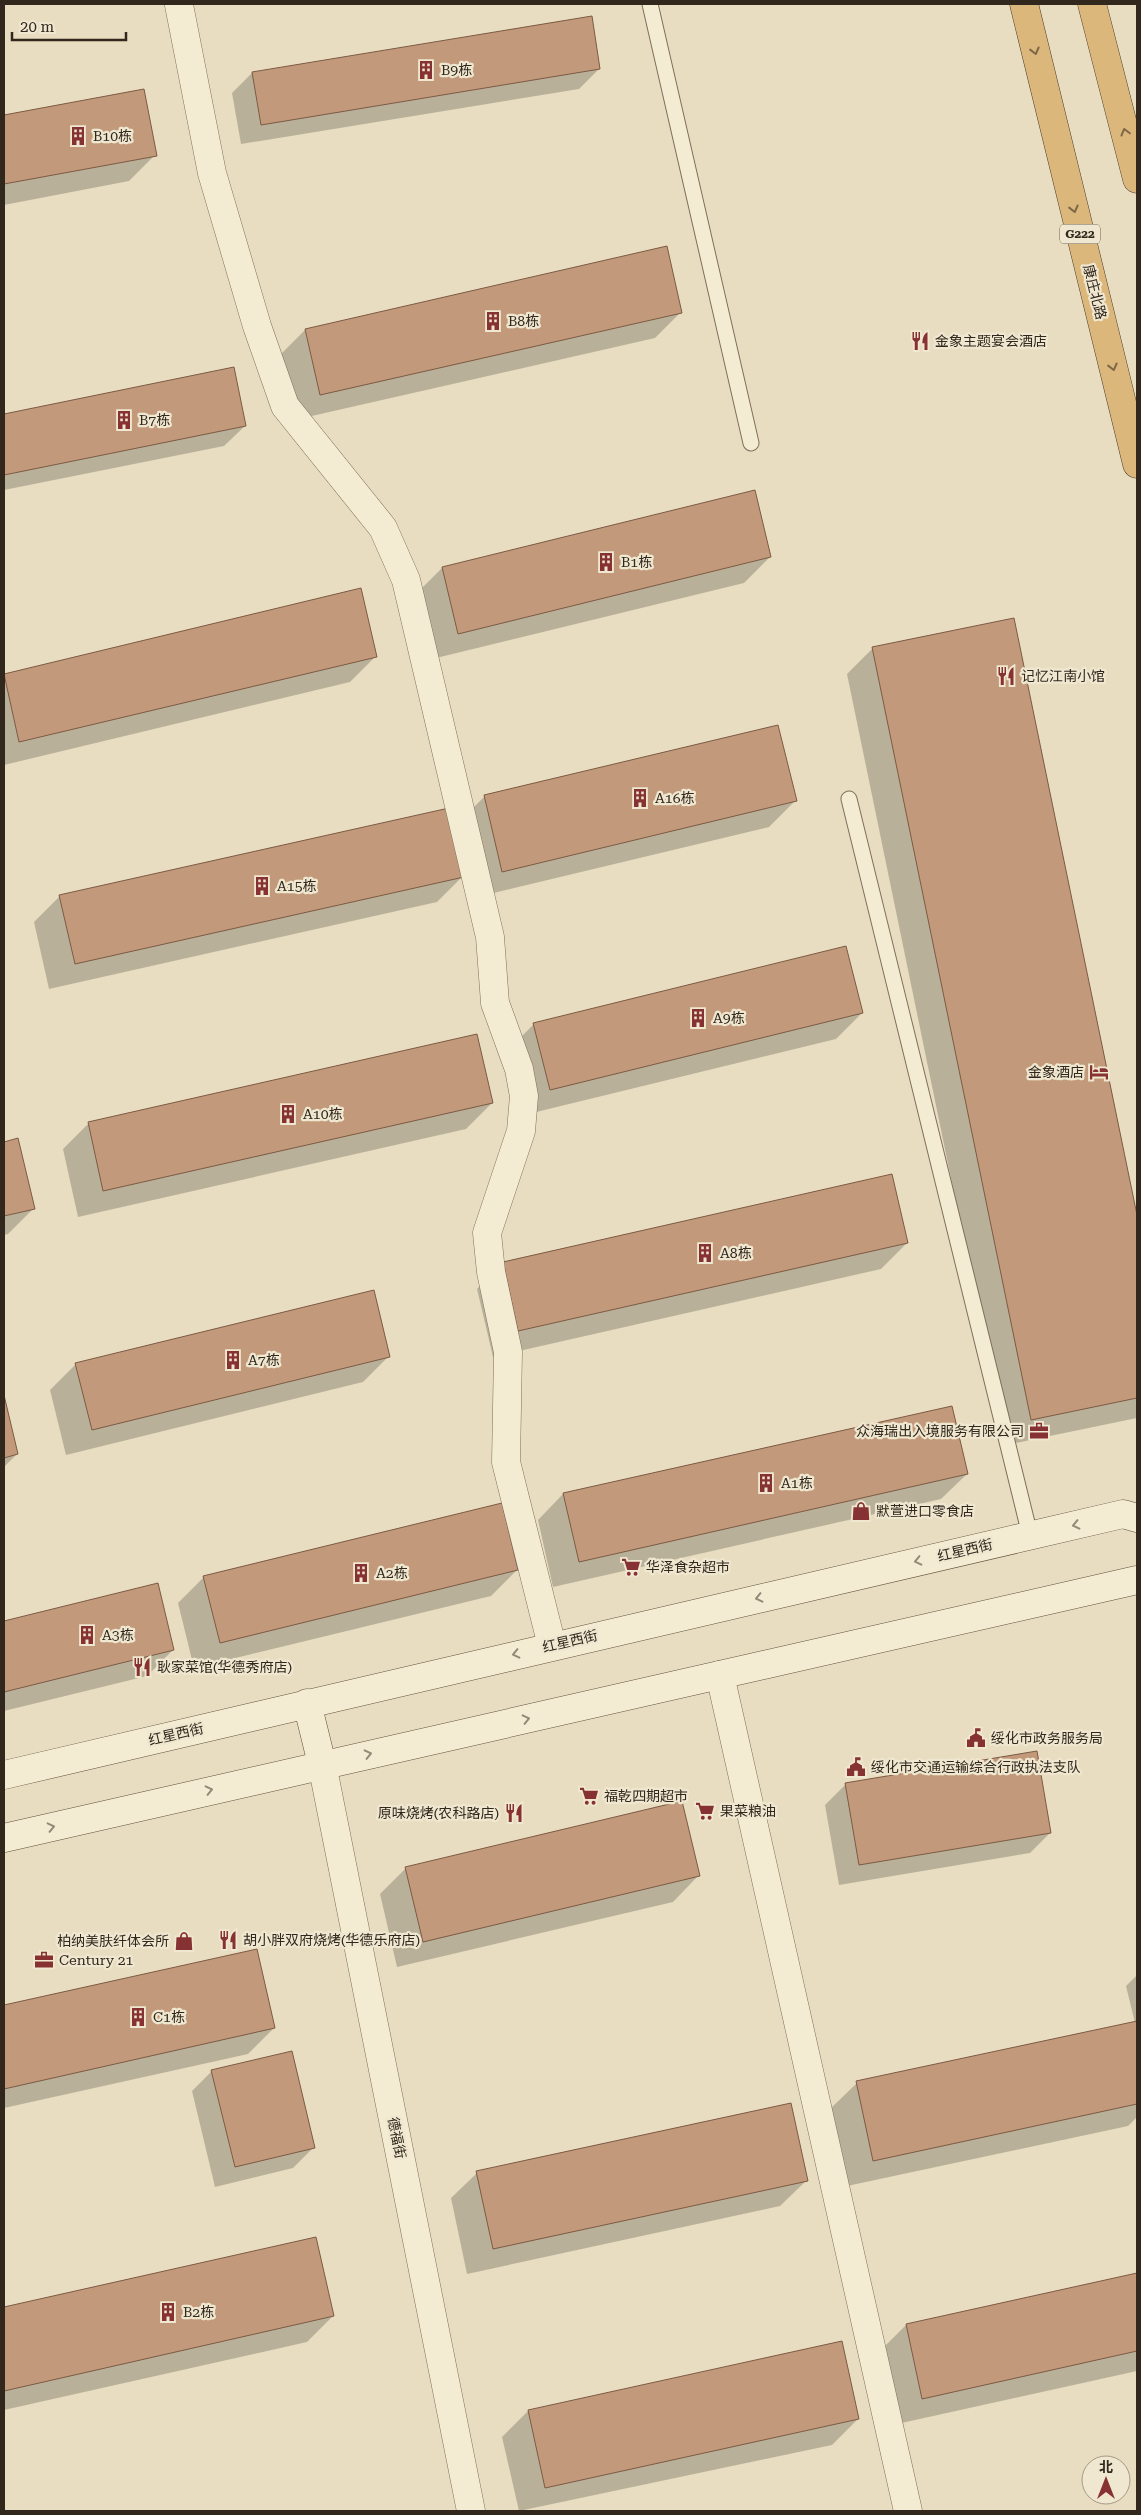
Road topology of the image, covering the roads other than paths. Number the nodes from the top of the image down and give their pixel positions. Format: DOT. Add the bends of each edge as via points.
graph roads {
  1 [pos="650,4"];
  2 [pos="1024,4"];
  3 [pos="1092,4"];
  4 [pos="179,5"];
  5 [pos="1137,179"];
  6 [pos="751,443"];
  7 [pos="1137,464"];
  8 [pos="849,799"];
  9 [pos="1137,1518"];
  10 [pos="1030,1535"];
  11 [pos="1137,1580"];
  12 [pos="552,1646"];
  13 [pos="720,1675"];
  14 [pos="307,1703"];
  15 [pos="322,1764"];
  16 [pos="4,1775"];
  17 [pos="4,1838"];
  18 [pos="471,2511"];
  19 [pos="908,2511"];
  1 -- 6 [label="lane"];
  2 -- 7 [label="highway, 康庄北路 / G222, one-way"];
  5 -- 3 [label="highway, one-way"];
  4 -- 12 [label="street" via="212,173 257,326 285,406 383,528 406,580 488,928 495,1003 519,1069 524,1096 520,1131 487,1233 491,1272 508,1352 506,1462"];
  8 -- 10 [label="lane"];
  9 -- 10 [label="street, 红星西街, one-way" via="1123,1514"];
  10 -- 12 [label="street, 红星西街, one-way"];
  11 -- 13 [label="street"];
  12 -- 14 [label="street, 红星西街, one-way"];
  15 -- 13 [label="street, one-way"];
  13 -- 19 [label="street"];
  14 -- 15 [label="street, 德福街"];
  14 -- 16 [label="street, 红星西街"];
  17 -- 15 [label="street, one-way"];
  15 -- 18 [label="street, 德福街"];
}
